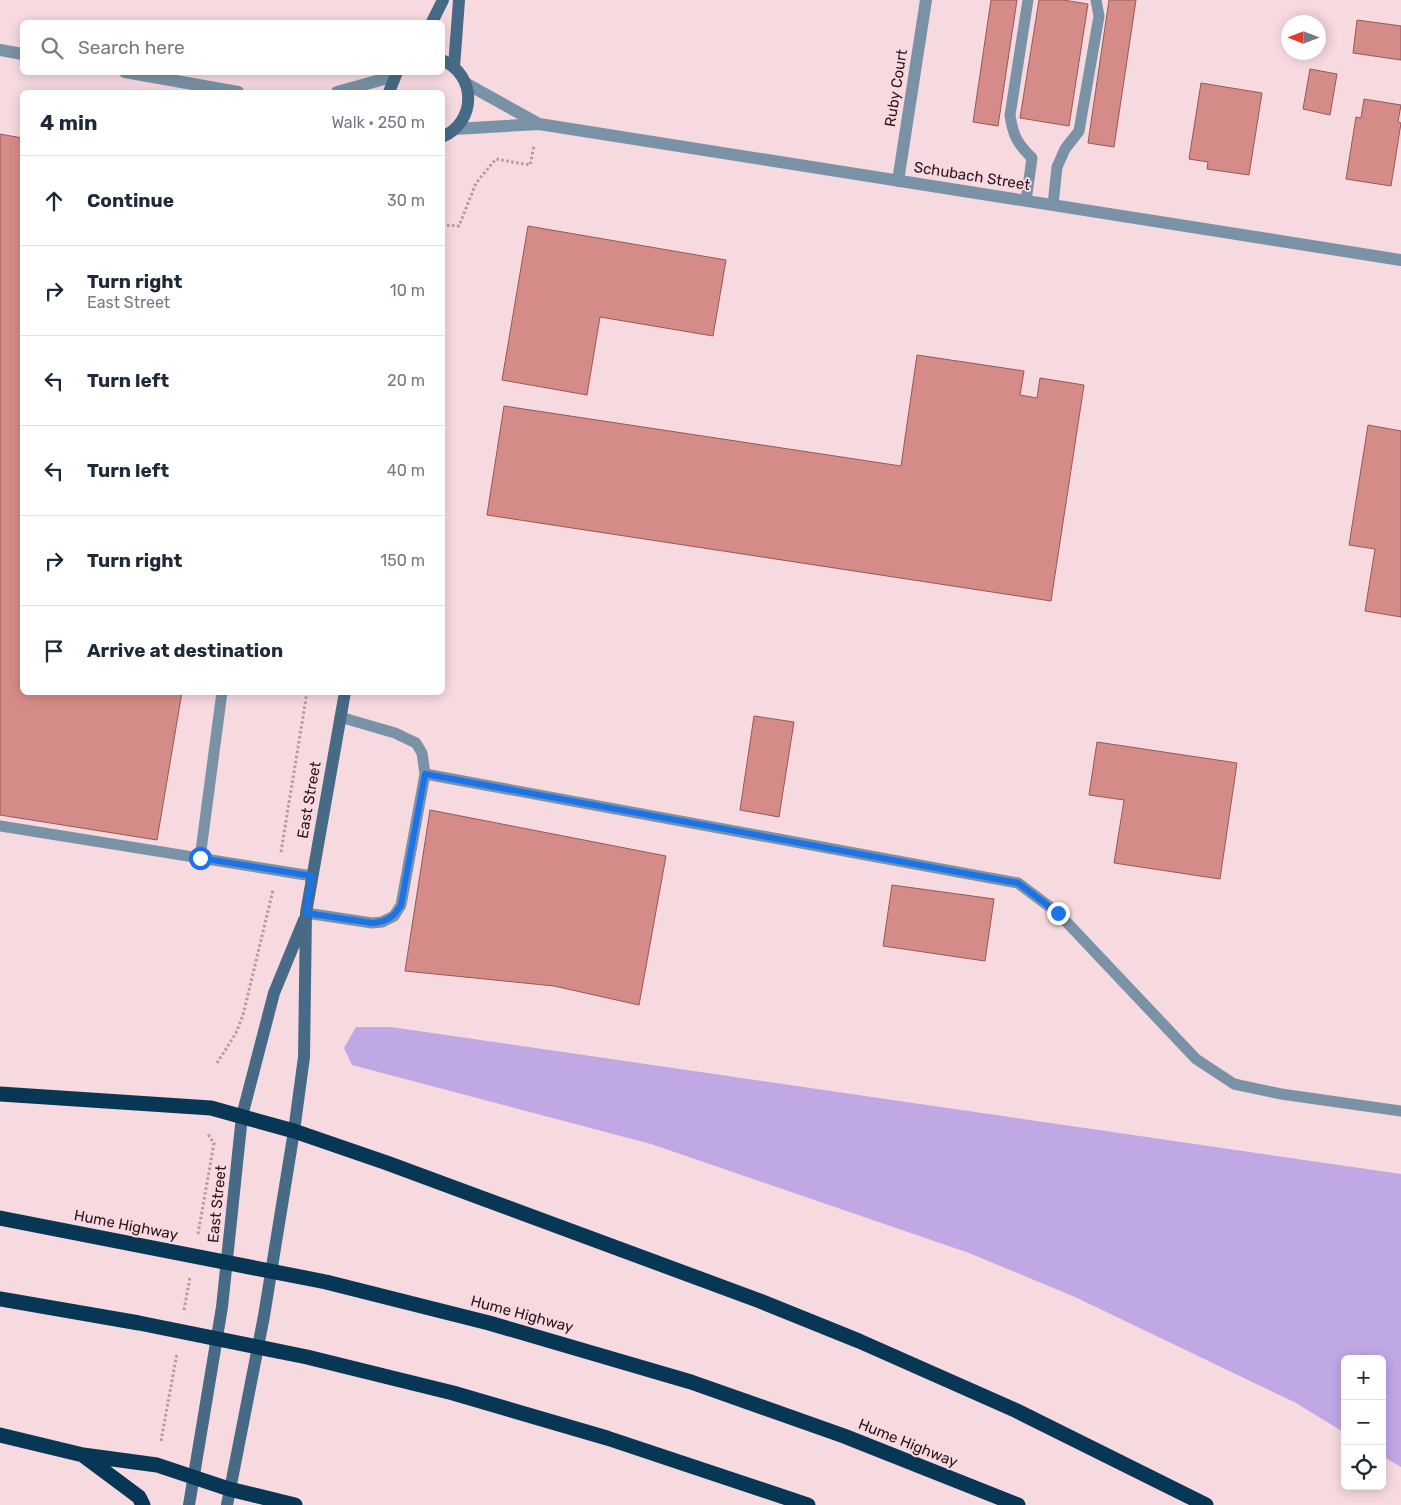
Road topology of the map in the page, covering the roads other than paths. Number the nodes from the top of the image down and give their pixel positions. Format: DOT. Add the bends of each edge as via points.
graph roads {
  1 [pos="443,0"];
  2 [pos="458,0"];
  3 [pos="926,0"];
  4 [pos="1028,0"];
  5 [pos="1096,0"];
  6 [pos="433,20"];
  7 [pos="0,50"];
  8 [pos="20,54"];
  9 [pos="445,62"];
  10 [pos="454,66"];
  11 [pos="142,75"];
  12 [pos="393,75"];
  13 [pos="396,75"];
  14 [pos="467,84"];
  15 [pos="227,90"];
  16 [pos="344,90"];
  17 [pos="390,90"];
  18 [pos="539,124"];
  19 [pos="455,129"];
  20 [pos="445,135"];
  21 [pos="898,182"];
  22 [pos="1026,201"];
  23 [pos="1053,205"];
  24 [pos="1401,260"];
  25 [pos="222,695"];
  26 [pos="344,695"];
  27 [pos="340,717"];
  28 [pos="425,774"];
  29 [pos="0,826"];
  30 [pos="200,858"];
  31 [pos="312,876"];
  32 [pos="306,913"];
  33 [pos="0,1094"];
  34 [pos="1401,1111"];
  35 [pos="242,1116"];
  36 [pos="294,1131"];
  37 [pos="0,1218"];
  38 [pos="0,1299"];
  39 [pos="0,1435"];
  40 [pos="83,1455"];
  41 [pos="193,1477"];
  42 [pos="229,1489"];
  43 [pos="143,1505"];
  44 [pos="190,1505"];
  45 [pos="226,1505"];
  46 [pos="295,1505"];
  47 [pos="808,1505"];
  48 [pos="1018,1505"];
  49 [pos="1206,1505"];
  1 -- 6 [label="main road"];
  2 -- 10 [label="main road"];
  3 -- 21 [label="street, Ruby Court"];
  4 -- 22 [label="lane" via="1010,115 1018,144 1032,158"];
  5 -- 23 [label="lane" via="1098,16 1078,131 1065,148 1057,167"];
  7 -- 8 [label="street"];
  9 -- 10 [label="main road"];
  10 -- 14 [label="main road"];
  11 -- 15 [label="street"];
  12 -- 16 [label="street"];
  13 -- 17 [label="main road"];
  14 -- 18 [label="street, Schubach Street"];
  14 -- 19 [label="main road" via="468,109"];
  18 -- 19 [label="street, Schubach Street"];
  18 -- 21 [label="street, Schubach Street"];
  19 -- 20 [label="main road"];
  21 -- 22 [label="street, Schubach Street"];
  22 -- 23 [label="street, Schubach Street"];
  23 -- 24 [label="street, Schubach Street"];
  25 -- 30 [label="lane"];
  26 -- 27 [label="main road, East Street"];
  27 -- 28 [label="lane" via="395,733 416,743 422,753"];
  27 -- 31 [label="main road, East Street"];
  28 -- 32 [label="lane" via="401,905 394,916 372,923"];
  28 -- 34 [label="lane" via="1018,883 1058,913 1196,1059 1234,1084"];
  29 -- 30 [label="lane"];
  30 -- 31 [label="lane"];
  31 -- 32 [label="main road, East Street"];
  32 -- 35 [label="main road, East Street" via="274,993"];
  32 -- 36 [label="main road, East Street" via="304,1057"];
  33 -- 35 [label="highway" via="211,1108"];
  35 -- 36 [label="highway"];
  35 -- 41 [label="main road, East Street" via="222,1307"];
  36 -- 42 [label="main road, East Street" via="264,1316"];
  36 -- 49 [label="highway" via="751,1297 1017,1411"];
  37 -- 48 [label="highway, Hume Highway" via="326,1282 489,1323 691,1382 844,1436"];
  38 -- 47 [label="highway" via="139,1323 453,1393 598,1435"];
  39 -- 40 [label="highway"];
  40 -- 41 [label="highway" via="157,1465"];
  40 -- 43 [label="highway" via="139,1497"];
  41 -- 42 [label="highway"];
  41 -- 44 [label="main road, East Street"];
  42 -- 45 [label="main road, East Street"];
  42 -- 46 [label="highway"];
}
